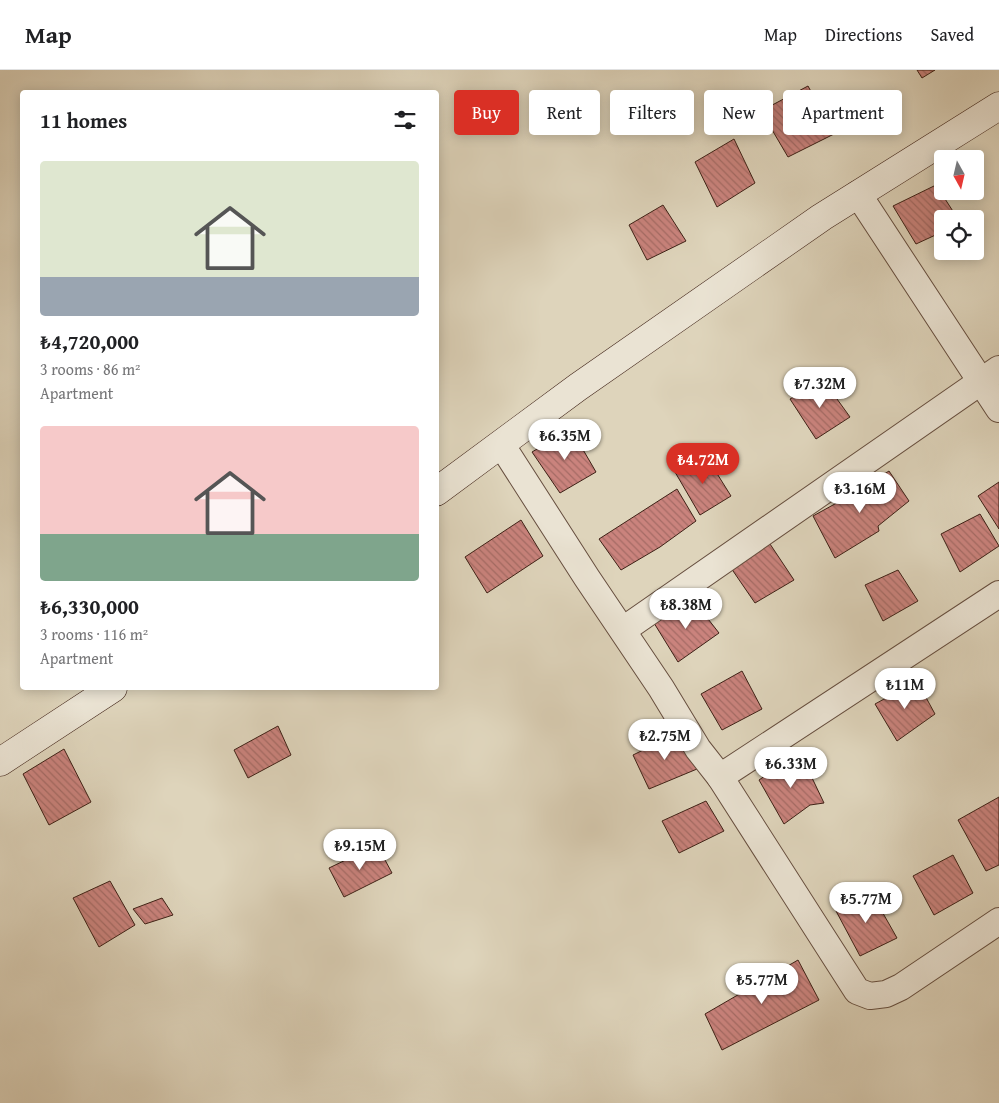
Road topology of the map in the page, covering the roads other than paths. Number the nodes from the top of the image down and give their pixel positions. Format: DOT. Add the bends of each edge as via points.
graph roads {
  1 [pos="999,106"];
  2 [pos="858,194"];
  3 [pos="990,375"];
  4 [pos="999,410"];
  5 [pos="501,444"];
  6 [pos="439,490"];
  7 [pos="999,594"];
  8 [pos="623,630"];
  9 [pos="110,690"];
  10 [pos="0,762"];
  11 [pos="720,777"];
  12 [pos="999,921"];
  1 -- 2 [label="street"];
  2 -- 3 [label="street"];
  2 -- 5 [label="street"];
  3 -- 4 [label="street"];
  3 -- 8 [label="street"];
  5 -- 6 [label="street"];
  5 -- 8 [label="street"];
  7 -- 11 [label="street"];
  8 -- 11 [label="street" via="698,749"];
  9 -- 10 [label="street"];
  11 -- 12 [label="street" via="857,991 870,996 886,994 901,987"];
}
